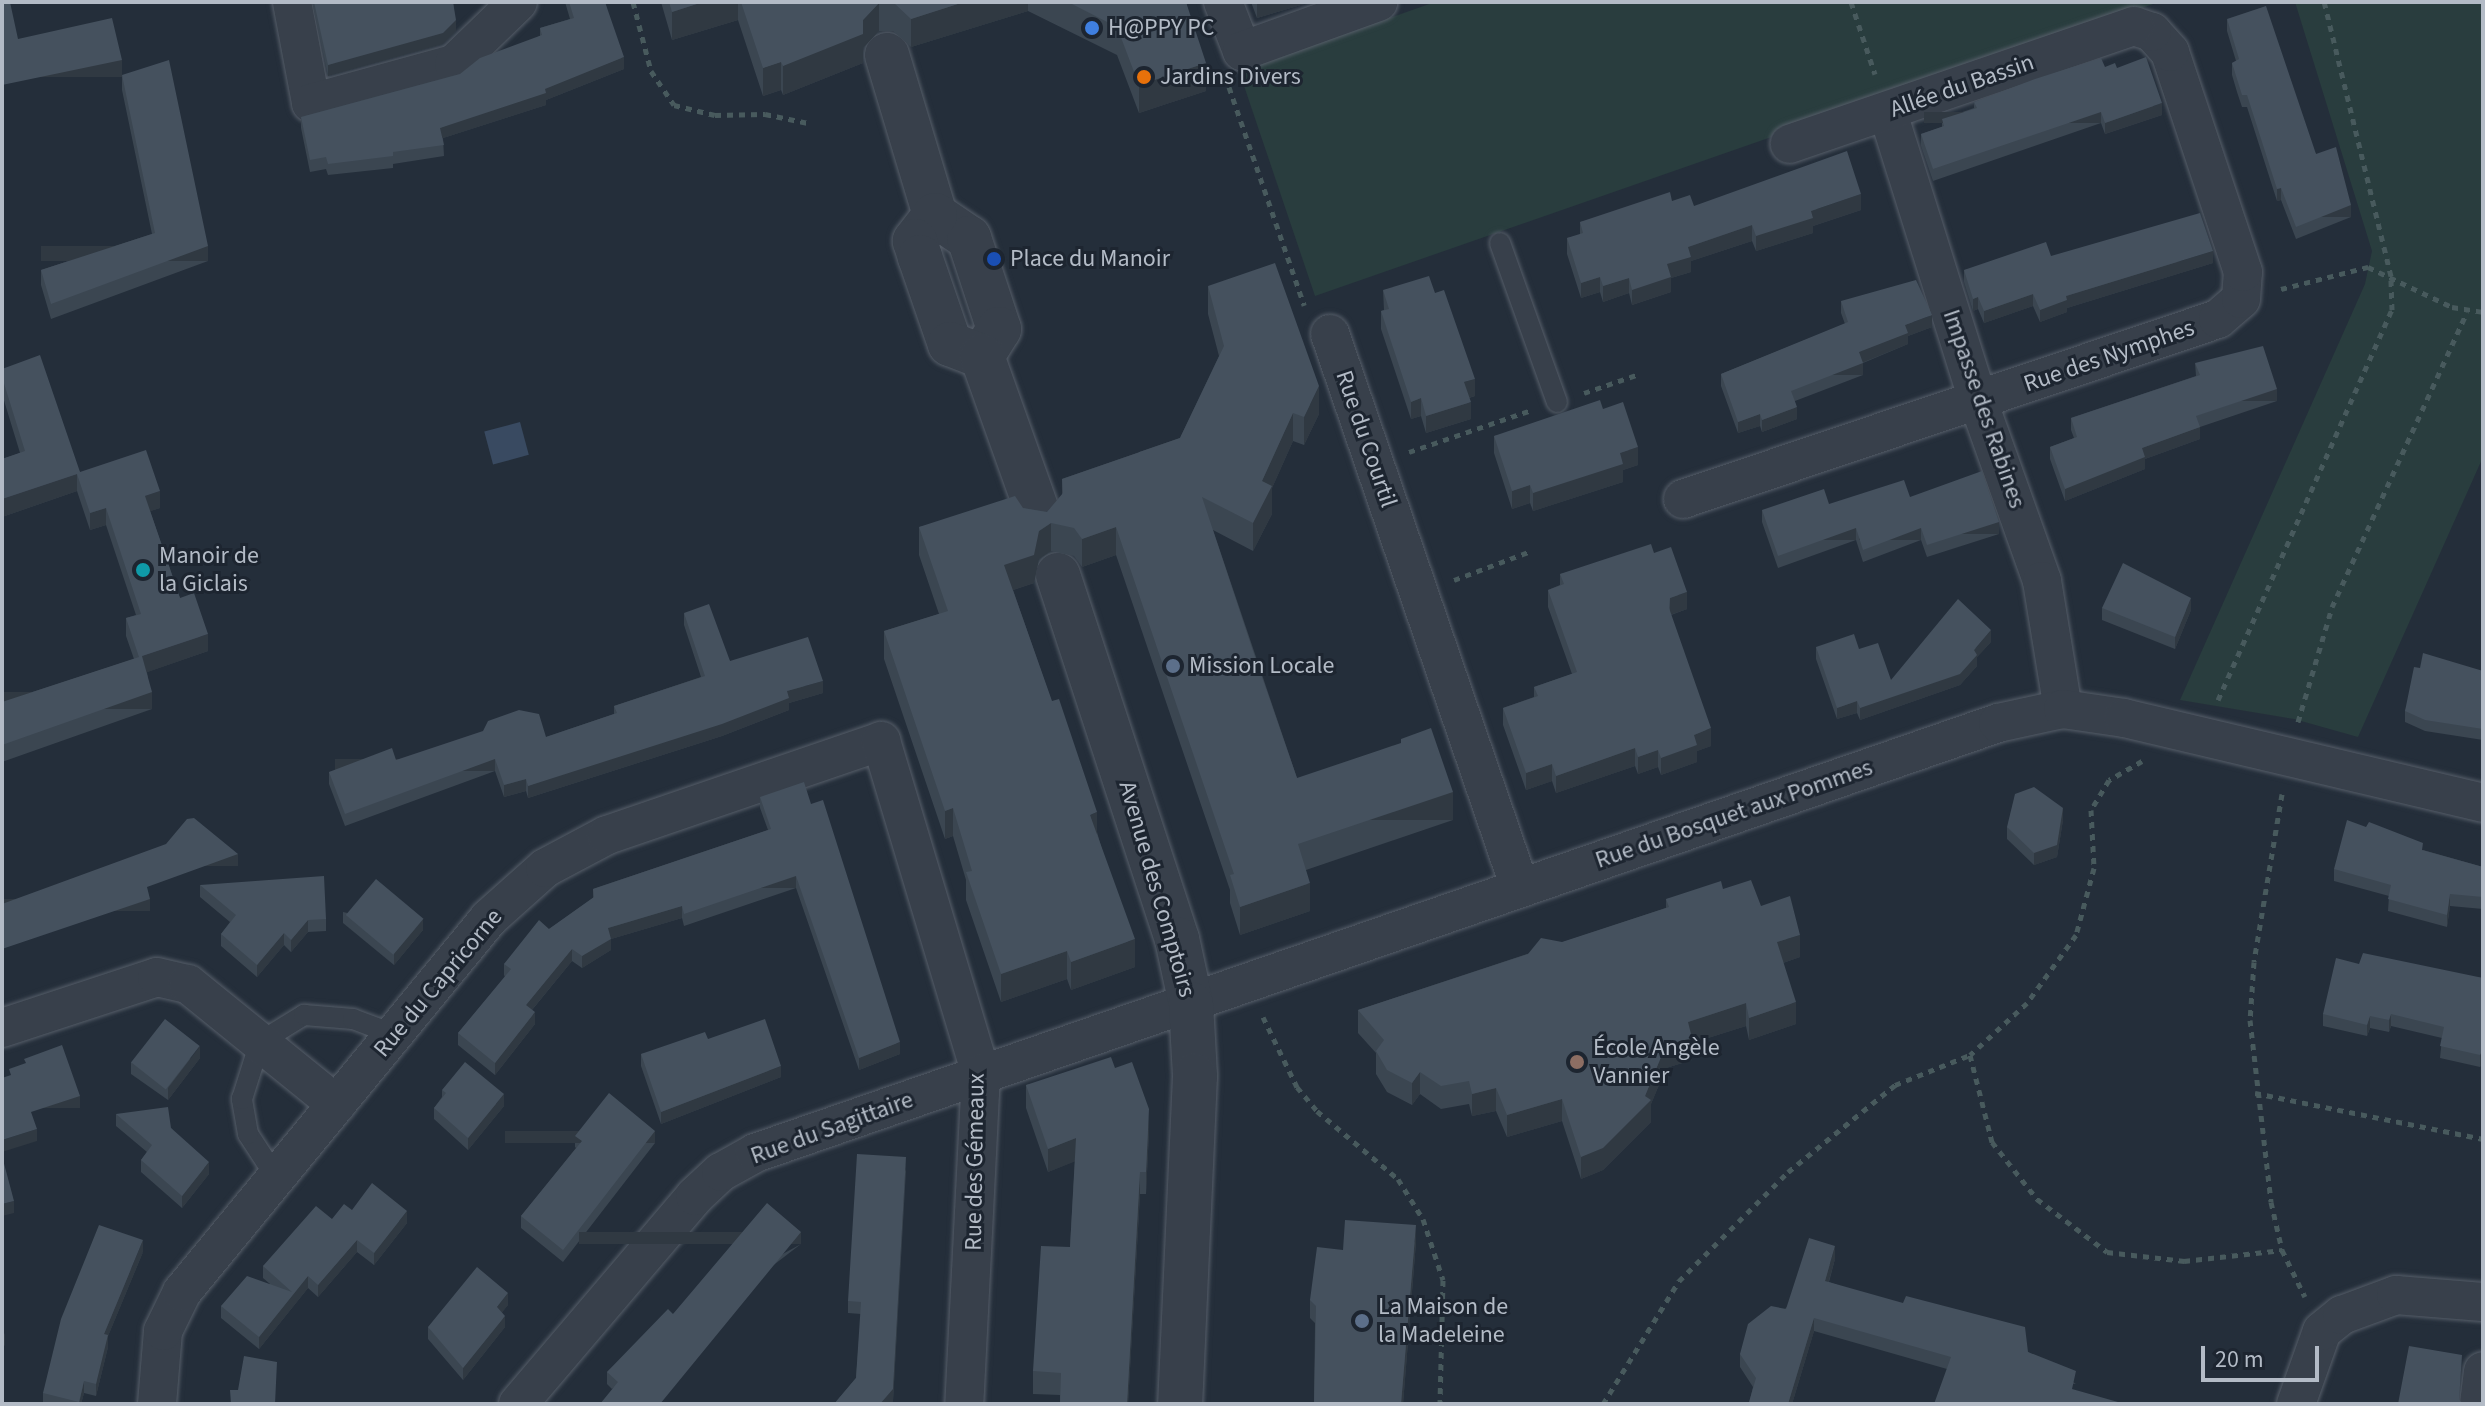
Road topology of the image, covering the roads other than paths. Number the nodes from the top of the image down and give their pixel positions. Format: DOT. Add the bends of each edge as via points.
graph roads {
  1 [pos="292,2"];
  2 [pos="518,2"];
  3 [pos="1223,2"];
  4 [pos="1378,2"];
  5 [pos="887,55"];
  6 [pos="1888,113"];
  7 [pos="1790,144"];
  8 [pos="1500,243"];
  9 [pos="2241,299"];
  10 [pos="1330,334"];
  11 [pos="1978,401"];
  12 [pos="1557,402"];
  13 [pos="1683,499"];
  14 [pos="1039,516"];
  15 [pos="1058,575"];
  16 [pos="2063,709"];
  17 [pos="881,741"];
  18 [pos="2483,803"];
  19 [pos="1520,888"];
  20 [pos="1191,1004"];
  21 [pos="2,1028"];
  22 [pos="393,1034"];
  23 [pos="260,1042"];
  24 [pos="981,1074"];
  25 [pos="336,1104"];
  26 [pos="276,1177"];
  27 [pos="2483,1302"];
  28 [pos="2483,1371"];
  29 [pos="157,1404"];
  30 [pos="518,1404"];
  31 [pos="964,1404"];
  32 [pos="1180,1404"];
  33 [pos="2296,1404"];
  34 [pos="2479,1404"];
  1 -- 2 [label="street" via="311,103 454,64"];
  3 -- 4 [label="street" via="1242,51"];
  5 -- 14 [label="street" via="935,215 969,238 999,329 982,356"];
  6 -- 7 [label="street, Allée du Bassin"];
  6 -- 9 [label="street, Allée du Bassin" via="2134,26 2152,32 2170,52 2243,272"];
  6 -- 11 [label="street, Impasse des Rabines"];
  8 -- 12 [label="lane"];
  9 -- 11 [label="street, Rue des Nymphes" via="2218,319"];
  10 -- 19 [label="street, Rue du Courtil"];
  11 -- 13 [label="street, Rue des Nymphes"];
  11 -- 16 [label="street, Impasse des Rabines" via="2042,581"];
  15 -- 20 [label="street, Avenue des Comptoirs" via="1177,939"];
  16 -- 18 [label="street, Rue du Bosquet aux Pommes" via="2196,733"];
  16 -- 19 [label="street, Rue du Bosquet aux Pommes" via="1998,723"];
  17 -- 22 [label="street, Rue du Capricorne" via="607,835 545,868 488,919"];
  17 -- 24 [label="street, Rue des Gémeaux"];
  19 -- 20 [label="street, Rue du Bosquet aux Pommes"];
  20 -- 24 [label="street, Rue du Sagittaire"];
  20 -- 32 [label="street, Avenue des Comptoirs" via="1195,1076"];
  21 -- 23 [label="street" via="157,977 188,984"];
  22 -- 23 [label="lane" via="353,1019 304,1015"];
  22 -- 25 [label="street, Rue du Capricorne"];
  23 -- 25 [label="street"];
  23 -- 26 [label="lane" via="242,1099 248,1134"];
  24 -- 30 [label="street, Rue du Sagittaire" via="755,1153 721,1172 593,1310"];
  24 -- 31 [label="street, Rue des Gémeaux"];
  25 -- 26 [label="street, Rue du Capricorne"];
  26 -- 29 [label="street, Rue du Capricorne" via="182,1292 163,1331"];
  27 -- 33 [label="street" via="2396,1295 2353,1309 2322,1331"];
  28 -- 34 [label="street"];
}
